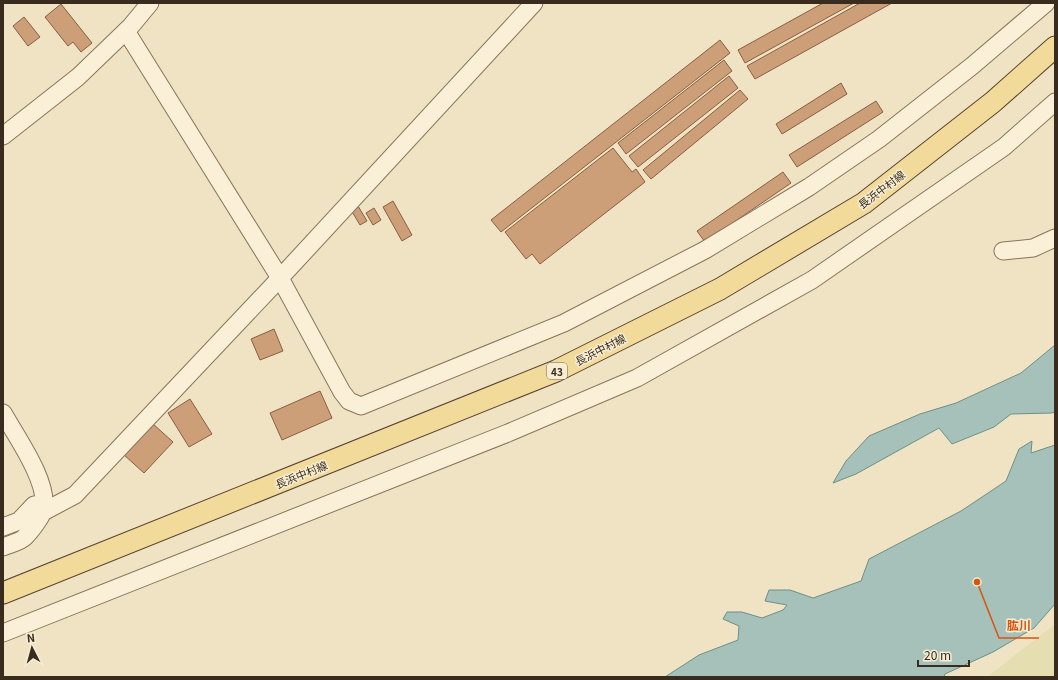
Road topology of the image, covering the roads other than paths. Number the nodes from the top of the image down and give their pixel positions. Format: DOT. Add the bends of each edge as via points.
graph roads {
  1 [pos="150,3"];
  2 [pos="534,3"];
  3 [pos="1046,3"];
  4 [pos="126,31"];
  5 [pos="1055,47"];
  6 [pos="1055,102"];
  7 [pos="3,136"];
  8 [pos="1055,238"];
  9 [pos="1002,251"];
  10 [pos="280,278"];
  11 [pos="3,413"];
  12 [pos="44,507"];
  13 [pos="3,527"];
  14 [pos="3,547"];
  15 [pos="3,593"];
  16 [pos="3,633"];
  1 -- 4 [label="street"];
  2 -- 10 [label="street"];
  3 -- 10 [label="street" via="972,66 879,139 809,187 705,250 564,323 361,406 349,401 342,392"];
  4 -- 7 [label="street" via="78,77"];
  4 -- 10 [label="street"];
  5 -- 15 [label="main road, 長浜中村線 / 43" via="993,102 864,203 720,289 556,372"];
  6 -- 16 [label="street" via="1004,148 812,280 637,378 508,433"];
  8 -- 9 [label="street" via="1033,248"];
  10 -- 12 [label="street" via="75,495"];
  11 -- 12 [label="street" via="38,474 44,494"];
  12 -- 13 [label="street" via="34,505 19,521"];
  12 -- 14 [label="street" via="25,538"];
}
